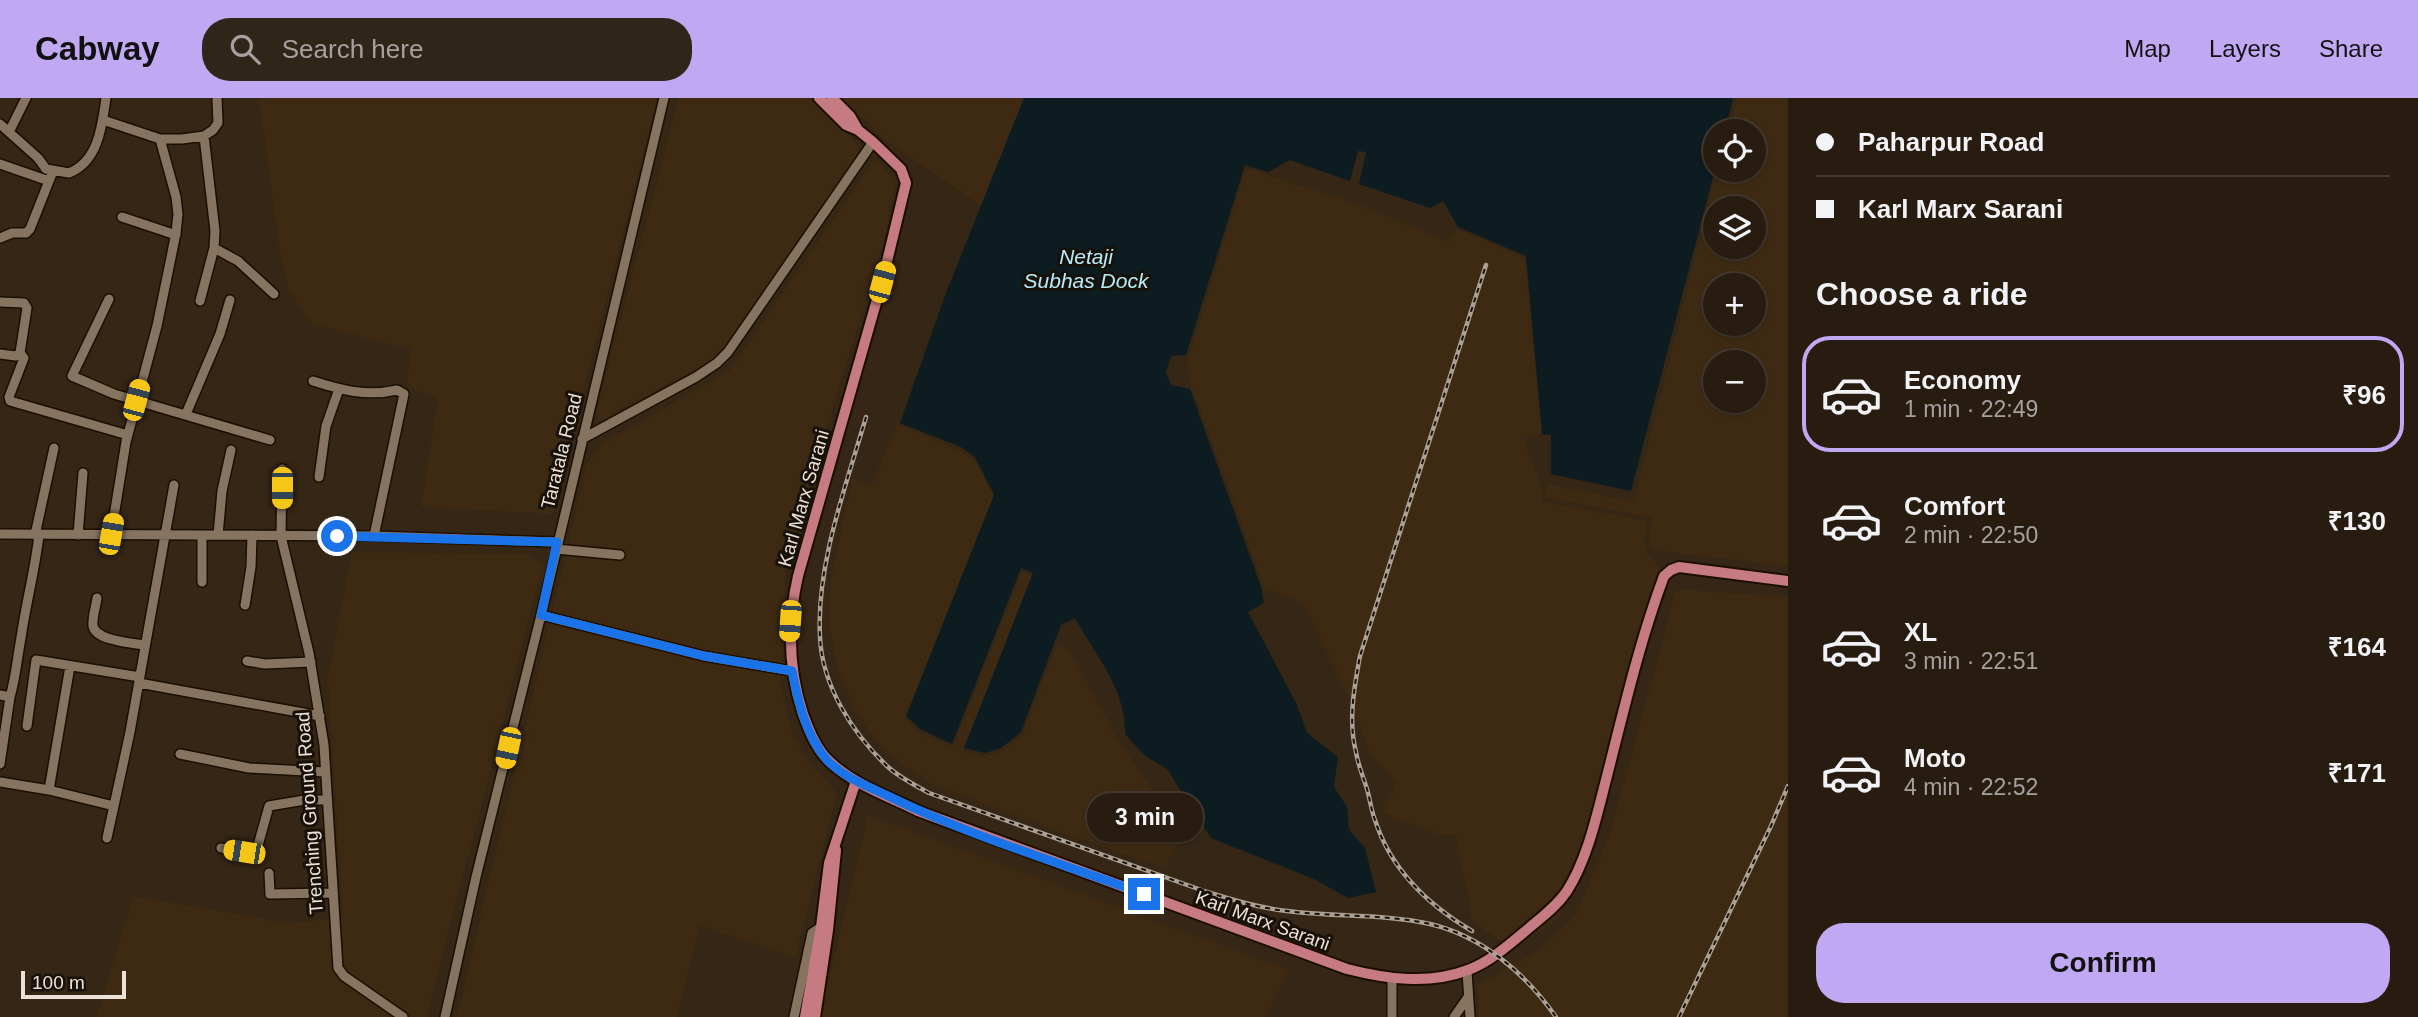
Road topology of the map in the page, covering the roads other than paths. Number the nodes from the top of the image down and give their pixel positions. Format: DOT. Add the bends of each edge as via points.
graph roads {
  1 [pos="26,98"];
  2 [pos="106,98"];
  3 [pos="217,98"];
  4 [pos="664,98"];
  5 [pos="819,98"];
  6 [pos="832,98"];
  7 [pos="103,120"];
  8 [pos="0,124"];
  9 [pos="858,130"];
  10 [pos="9,132"];
  11 [pos="204,136"];
  12 [pos="160,139"];
  13 [pos="873,142"];
  14 [pos="0,164"];
  15 [pos="53,171"];
  16 [pos="49,181"];
  17 [pos="122,217"];
  18 [pos="176,235"];
  19 [pos="0,239"];
  20 [pos="214,248"];
  21 [pos="274,295"];
  22 [pos="109,299"];
  23 [pos="230,300"];
  24 [pos="200,301"];
  25 [pos="0,303"];
  26 [pos="20,353"];
  27 [pos="0,354"];
  28 [pos="313,381"];
  29 [pos="339,389"];
  30 [pos="136,400"];
  31 [pos="186,414"];
  32 [pos="128,435"];
  33 [pos="582,439"];
  34 [pos="270,440"];
  35 [pos="54,447"];
  36 [pos="230,450"];
  37 [pos="282,469"];
  38 [pos="83,473"];
  39 [pos="319,477"];
  40 [pos="174,485"];
  41 [pos="0,534"];
  42 [pos="111,534"];
  43 [pos="165,534"];
  44 [pos="37,535"];
  45 [pos="78,535"];
  46 [pos="202,535"];
  47 [pos="218,535"];
  48 [pos="252,536"];
  49 [pos="281,536"];
  50 [pos="374,536"];
  51 [pos="556,545"];
  52 [pos="620,555"];
  53 [pos="1788,580"];
  54 [pos="202,582"];
  55 [pos="97,598"];
  56 [pos="245,605"];
  57 [pos="541,615"];
  58 [pos="144,645"];
  59 [pos="247,661"];
  60 [pos="311,662"];
  61 [pos="71,666"];
  62 [pos="792,671"];
  63 [pos="139,680"];
  64 [pos="5,696"];
  65 [pos="320,716"];
  66 [pos="27,726"];
  67 [pos="1,745"];
  68 [pos="180,754"];
  69 [pos="0,764"];
  70 [pos="325,772"];
  71 [pos="856,781"];
  72 [pos="0,782"];
  73 [pos="49,790"];
  74 [pos="327,800"];
  75 [pos="114,806"];
  76 [pos="107,838"];
  77 [pos="220,848"];
  78 [pos="269,873"];
  79 [pos="332,893"];
  80 [pos="825,928"];
  81 [pos="1467,971"];
  82 [pos="1392,978"];
  83 [pos="815,993"];
  84 [pos="1468,997"];
  85 [pos="401,1017"];
  86 [pos="445,1017"];
  87 [pos="793,1017"];
  88 [pos="805,1017"];
  89 [pos="815,1017"];
  90 [pos="1392,1017"];
  91 [pos="1454,1017"];
  92 [pos="1470,1017"];
  1 -- 10 [label="street"];
  2 -- 7 [label="street"];
  3 -- 11 [label="street" via="218,123"];
  4 -- 33 [label="street, Taratala Road"];
  5 -- 9 [label="main road, Karl Marx Sarani" via="846,125"];
  6 -- 9 [label="main road, Karl Marx Sarani"];
  7 -- 12 [label="street"];
  7 -- 15 [label="street" via="100,137 87,160 69,173"];
  8 -- 10 [label="street"];
  9 -- 13 [label="main road, Karl Marx Sarani"];
  10 -- 15 [label="street"];
  11 -- 12 [label="street"];
  11 -- 20 [label="street"];
  12 -- 18 [label="street" via="176,197"];
  13 -- 33 [label="street" via="728,352 696,377"];
  13 -- 62 [label="main road, Karl Marx Sarani" via="901,169 906,183 798,576 789,637"];
  14 -- 16 [label="street"];
  15 -- 16 [label="street"];
  16 -- 19 [label="street" via="30,229"];
  17 -- 18 [label="street"];
  18 -- 30 [label="street"];
  20 -- 21 [label="street" via="238,261"];
  20 -- 24 [label="street"];
  22 -- 30 [label="street" via="72,376"];
  23 -- 31 [label="street"];
  25 -- 26 [label="street" via="24,303 27,309"];
  26 -- 27 [label="street"];
  26 -- 32 [label="street" via="24,358 10,401"];
  28 -- 29 [label="street"];
  29 -- 39 [label="street" via="327,426"];
  29 -- 50 [label="street" via="379,394 397,390 405,397"];
  30 -- 31 [label="street"];
  30 -- 32 [label="street"];
  31 -- 34 [label="street"];
  32 -- 42 [label="street"];
  33 -- 51 [label="street, Taratala Road"];
  35 -- 44 [label="street"];
  36 -- 47 [label="street"];
  37 -- 49 [label="street, Trenching Ground Road"];
  38 -- 45 [label="street"];
  40 -- 43 [label="street"];
  41 -- 44 [label="street"];
  42 -- 43 [label="street"];
  42 -- 45 [label="street"];
  43 -- 46 [label="street"];
  43 -- 58 [label="street"];
  44 -- 45 [label="street"];
  44 -- 64 [label="street" via="17,674"];
  46 -- 47 [label="street"];
  46 -- 54 [label="street"];
  47 -- 48 [label="street"];
  48 -- 49 [label="street"];
  48 -- 56 [label="street"];
  49 -- 50 [label="street"];
  49 -- 60 [label="street, Trenching Ground Road"];
  50 -- 51 [label="street"];
  51 -- 52 [label="street"];
  51 -- 57 [label="street, Taratala Road"];
  53 -- 81 [label="main road, Karl Marx Sarani" via="1679,567 1664,576 1596,816 1573,880 1559,902 1524,933"];
  55 -- 58 [label="street" via="96,632"];
  57 -- 62 [label="street" via="704,656"];
  57 -- 86 [label="street, Taratala Road"];
  58 -- 63 [label="street"];
  59 -- 60 [label="street"];
  60 -- 65 [label="street, Trenching Ground Road"];
  61 -- 63 [label="street"];
  61 -- 66 [label="street" via="36,660"];
  61 -- 73 [label="street"];
  62 -- 71 [label="main road, Karl Marx Sarani" via="814,740 828,760"];
  63 -- 65 [label="street"];
  63 -- 75 [label="street"];
  64 -- 67 [label="street"];
  65 -- 70 [label="street, Trenching Ground Road"];
  67 -- 69 [label="street"];
  68 -- 70 [label="street" via="249,768"];
  70 -- 74 [label="street, Trenching Ground Road"];
  71 -- 80 [label="main road" via="836,844"];
  71 -- 82 [label="main road, Karl Marx Sarani" via="918,811 1264,940 1347,969"];
  72 -- 73 [label="street"];
  73 -- 75 [label="street"];
  74 -- 77 [label="street" via="269,806 257,849"];
  74 -- 79 [label="street, Trenching Ground Road"];
  75 -- 76 [label="street"];
  78 -- 79 [label="street" via="270,894"];
  79 -- 85 [label="street, Trenching Ground Road" via="338,968"];
  80 -- 83 [label="main road"];
  80 -- 87 [label="street" via="812,933"];
  81 -- 82 [label="main road, Karl Marx Sarani" via="1426,979"];
  81 -- 84 [label="street"];
  82 -- 90 [label="street"];
  83 -- 88 [label="main road"];
  83 -- 89 [label="main road"];
  84 -- 91 [label="street"];
  84 -- 92 [label="street"];
}
